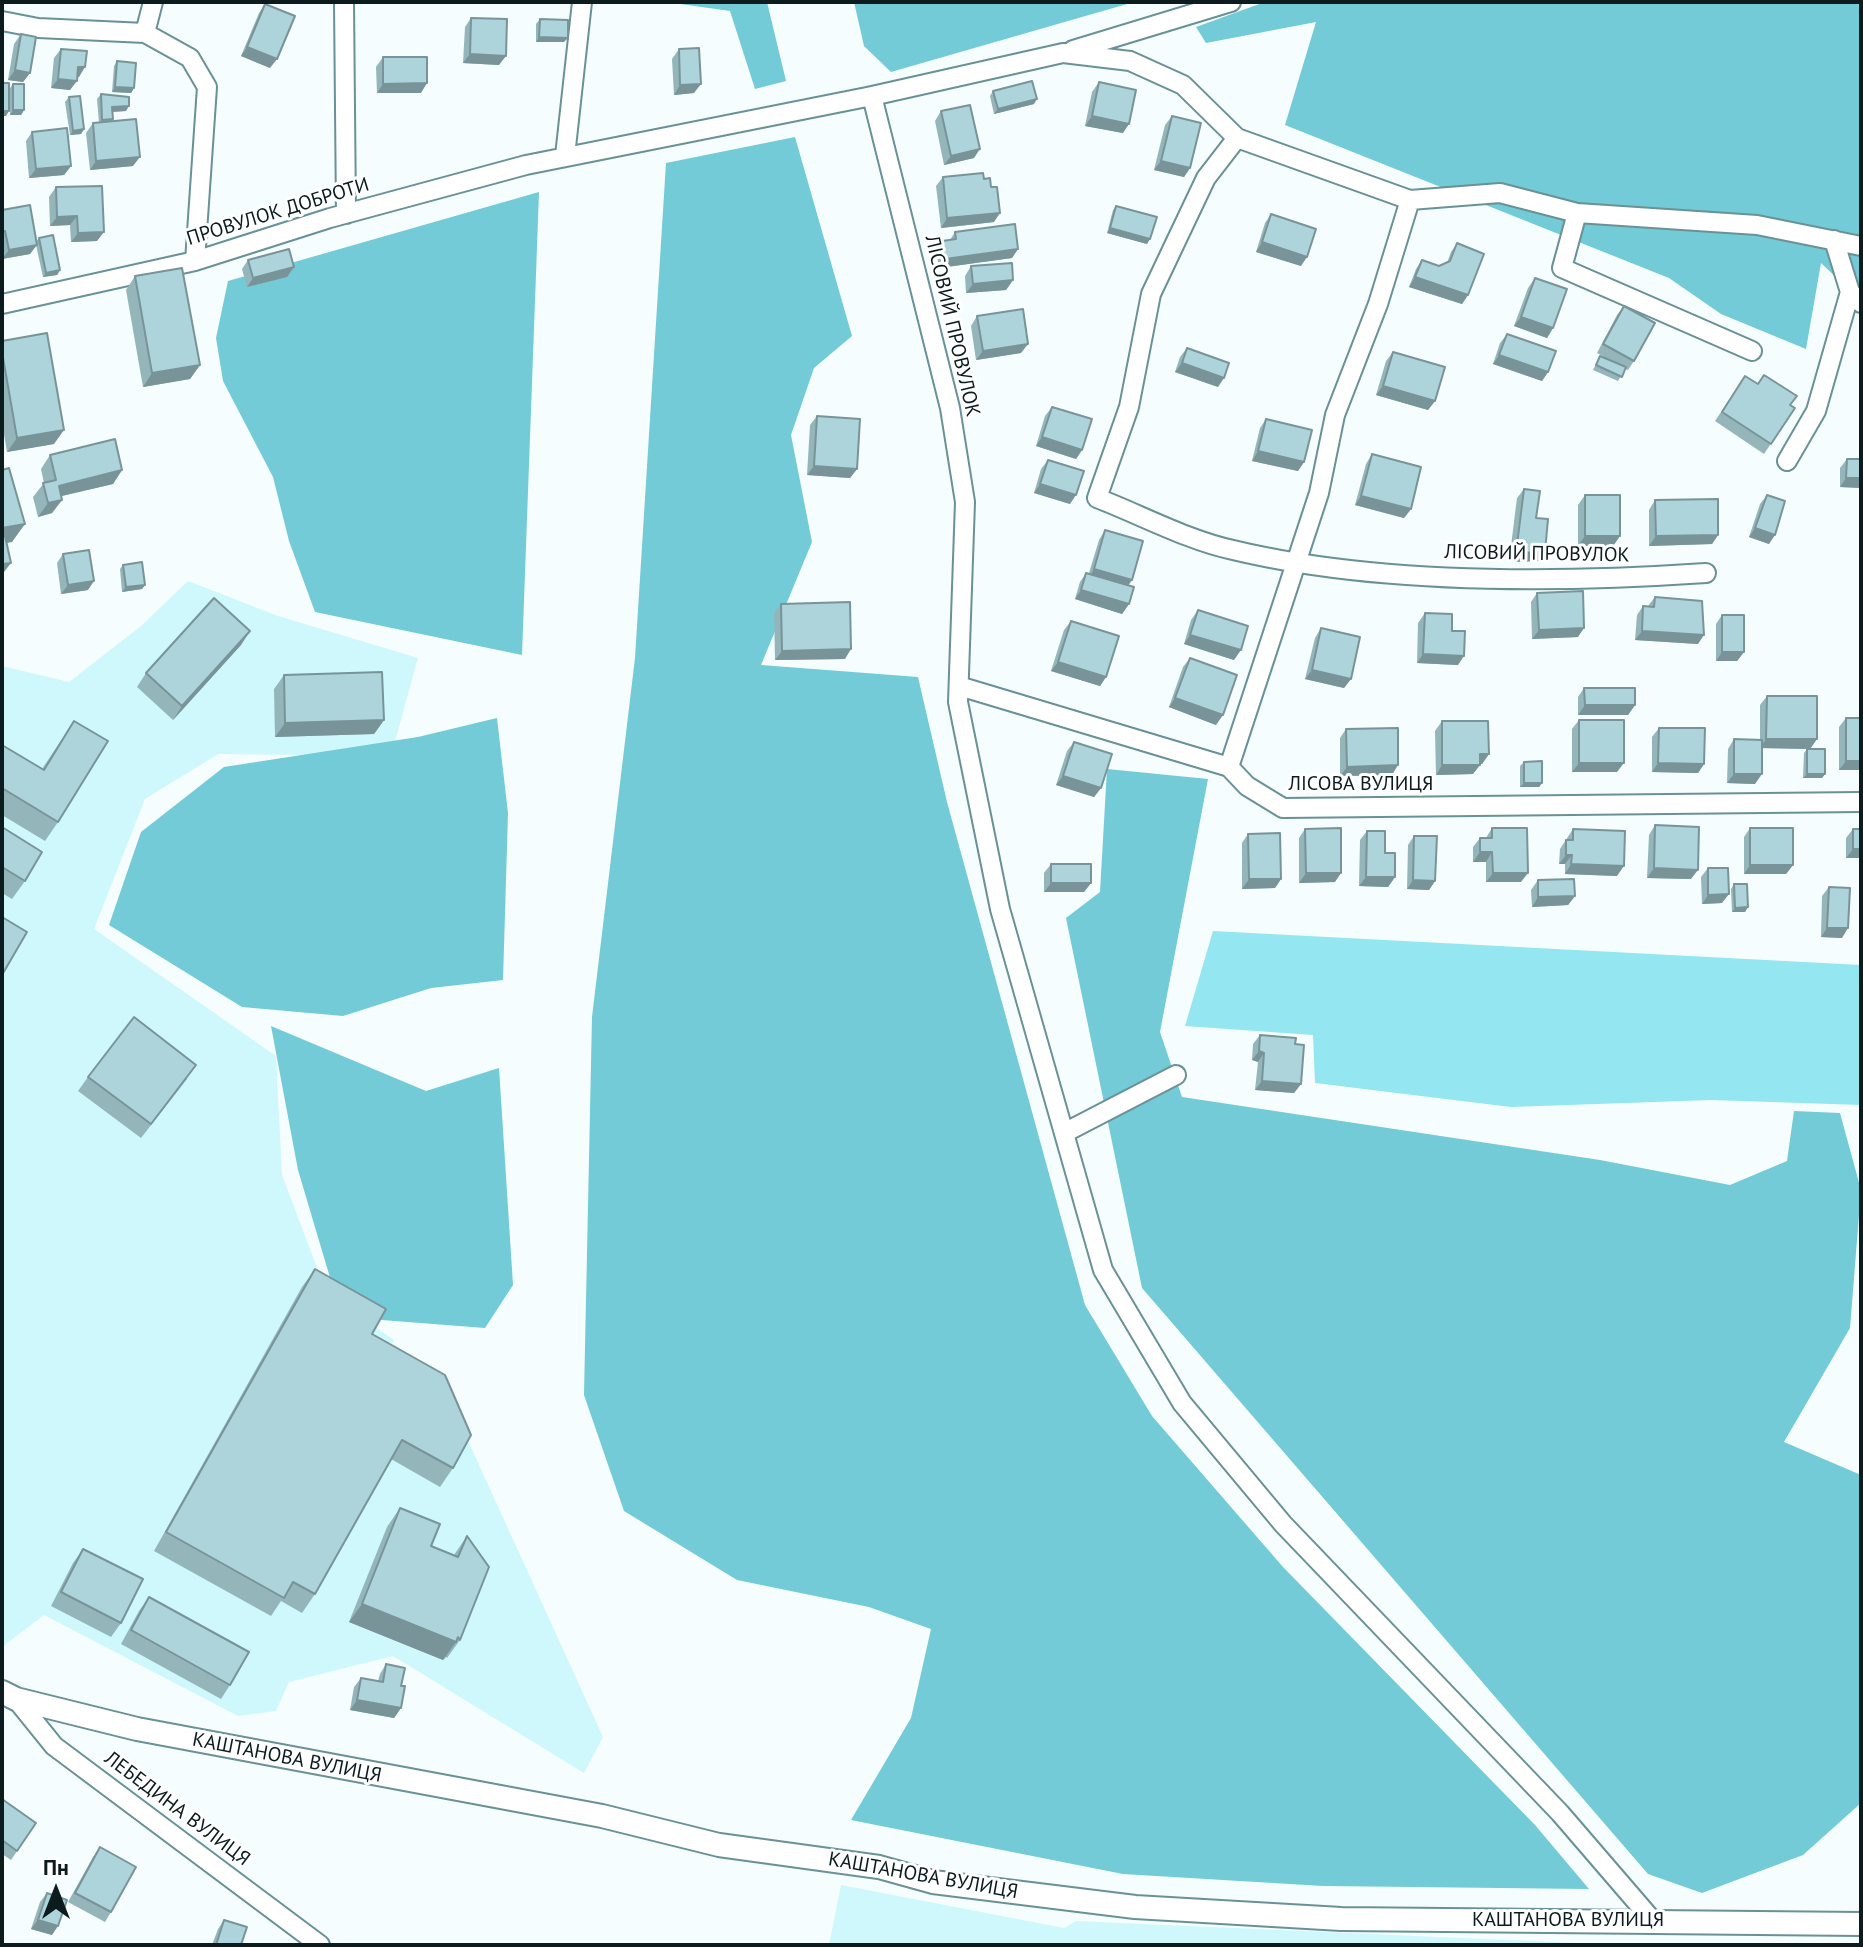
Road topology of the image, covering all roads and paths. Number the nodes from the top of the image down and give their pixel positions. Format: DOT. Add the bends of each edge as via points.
graph roads {
  1 [pos="153,2"];
  2 [pos="344,2"];
  3 [pos="582,2"];
  4 [pos="1231,2"];
  5 [pos="2,21"];
  6 [pos="145,33"];
  7 [pos="1063,53"];
  8 [pos="872,96"];
  9 [pos="1237,138"];
  10 [pos="565,156"];
  11 [pos="1410,200"];
  12 [pos="1577,213"];
  13 [pos="346,214"];
  14 [pos="1834,240"];
  15 [pos="1861,246"];
  16 [pos="195,261"];
  17 [pos="1855,298"];
  18 [pos="2,304"];
  19 [pos="1752,351"];
  20 [pos="1787,461"];
  21 [pos="1297,562"];
  22 [pos="1706,573"];
  23 [pos="959,686"];
  24 [pos="1229,767"];
  25 [pos="1861,802"];
  26 [pos="1176,1075"];
  27 [pos="1064,1133"];
  28 [pos="9,1696"];
  29 [pos="1653,1921"];
  30 [pos="1861,1924"];
  31 [pos="320,1945"];
  1 -- 6 [label="street"];
  2 -- 13 [label="street"];
  3 -- 10 [label="street"];
  4 -- 7 [label="street"];
  5 -- 6 [label="street"];
  6 -- 16 [label="street" via="190,58 207,87"];
  7 -- 8 [label="street"];
  7 -- 9 [label="street" via="1130,61 1183,85"];
  8 -- 10 [label="street, ПРОВУЛОК ДОБРОТИ"];
  8 -- 23 [label="street, ЛІСОВИЙ ПРОВУЛОК" via="950,408 965,502"];
  9 -- 11 [label="street"];
  9 -- 21 [label="street, ЛІСОВИЙ ПРОВУЛОК" via="1206,178 1151,294 1129,407 1097,498 1231,550"];
  10 -- 13 [label="street, ПРОВУЛОК ДОБРОТИ"];
  11 -- 12 [label="street" via="1500,193"];
  11 -- 21 [label="street" via="1378,304 1335,415 1319,493"];
  12 -- 14 [label="street" via="1757,225"];
  12 -- 19 [label="street" via="1562,268"];
  13 -- 16 [label="street, ПРОВУЛОК ДОБРОТИ"];
  14 -- 15 [label="street"];
  14 -- 17 [label="street"];
  16 -- 18 [label="street, ПРОВУЛОК ДОБРОТИ"];
  17 -- 20 [label="street" via="1816,411"];
  21 -- 22 [label="street, ЛІСОВИЙ ПРОВУЛОК" via="1473,577"];
  21 -- 24 [label="street"];
  23 -- 24 [label="street"];
  23 -- 27 [label="street, ЛІСОВИЙ ПРОВУЛОК" via="988,850"];
  24 -- 25 [label="street, ЛІСОВА ВУЛИЦЯ" via="1247,786 1283,808"];
  26 -- 27 [label="street"];
  27 -- 29 [label="street, ЛІСОВИЙ ПРОВУЛОК" via="1103,1270 1182,1403 1283,1524 1560,1813"];
  28 -- 29 [label="street, КАШТАНОВА ВУЛИЦЯ" via="152,1732 602,1816 719,1845 879,1867 933,1882 1135,1907 1341,1919"];
  28 -- 31 [label="street, ЛЕБЕДИНА ВУЛИЦЯ" via="54,1746"];
  29 -- 30 [label="street, КАШТАНОВА ВУЛИЦЯ"];
}
